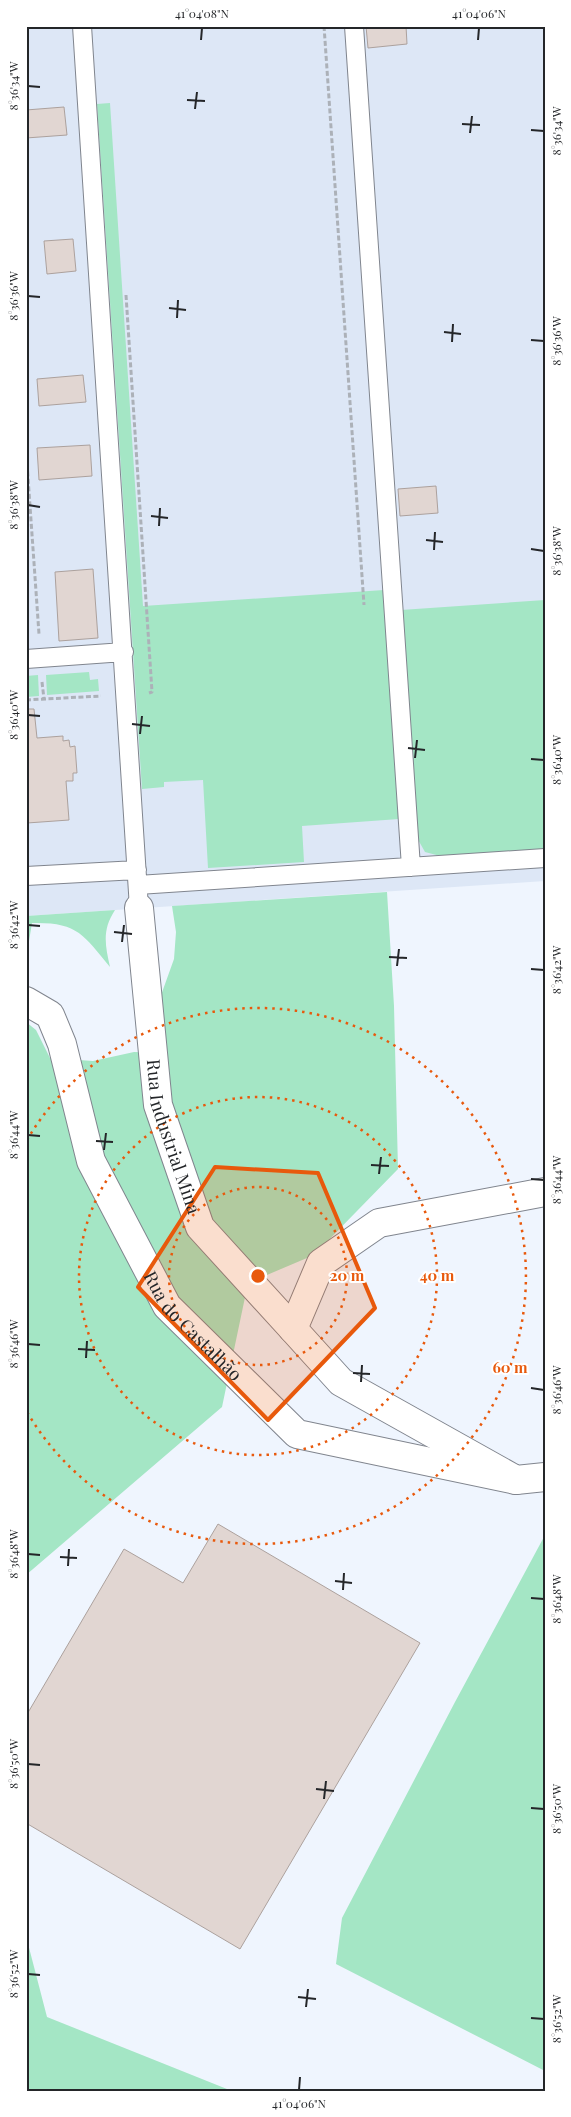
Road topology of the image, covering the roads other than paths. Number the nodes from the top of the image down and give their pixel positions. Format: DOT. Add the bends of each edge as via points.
graph roads {
  1 [pos="82,26"];
  2 [pos="354,26"];
  3 [pos="124,652"];
  4 [pos="34,658"];
  5 [pos="545,858"];
  6 [pos="410,867"];
  7 [pos="26,876"];
  8 [pos="138,888"];
  9 [pos="26,1001"];
  10 [pos="545,1192"];
  11 [pos="293,1329"];
  12 [pos="545,1477"];
  13 [pos="516,1480"];
  1 -- 3 [label="lane"];
  2 -- 6 [label="lane"];
  3 -- 4 [label="lane"];
  3 -- 8 [label="lane"];
  5 -- 6 [label="lane"];
  6 -- 8 [label="lane"];
  7 -- 8 [label="lane"];
  8 -- 11 [label="street, Rua Industrial Mina" via="158,1105 200,1227"];
  9 -- 13 [label="street, Rua do Castalhão" via="50,1015 62,1044 91,1161 167,1306 297,1434"];
  10 -- 11 [label="street" via="379,1224 321,1262"];
  11 -- 13 [label="street, Rua Industrial Mina" via="340,1382"];
  12 -- 13 [label="street, Rua do Castalhão"];
}
